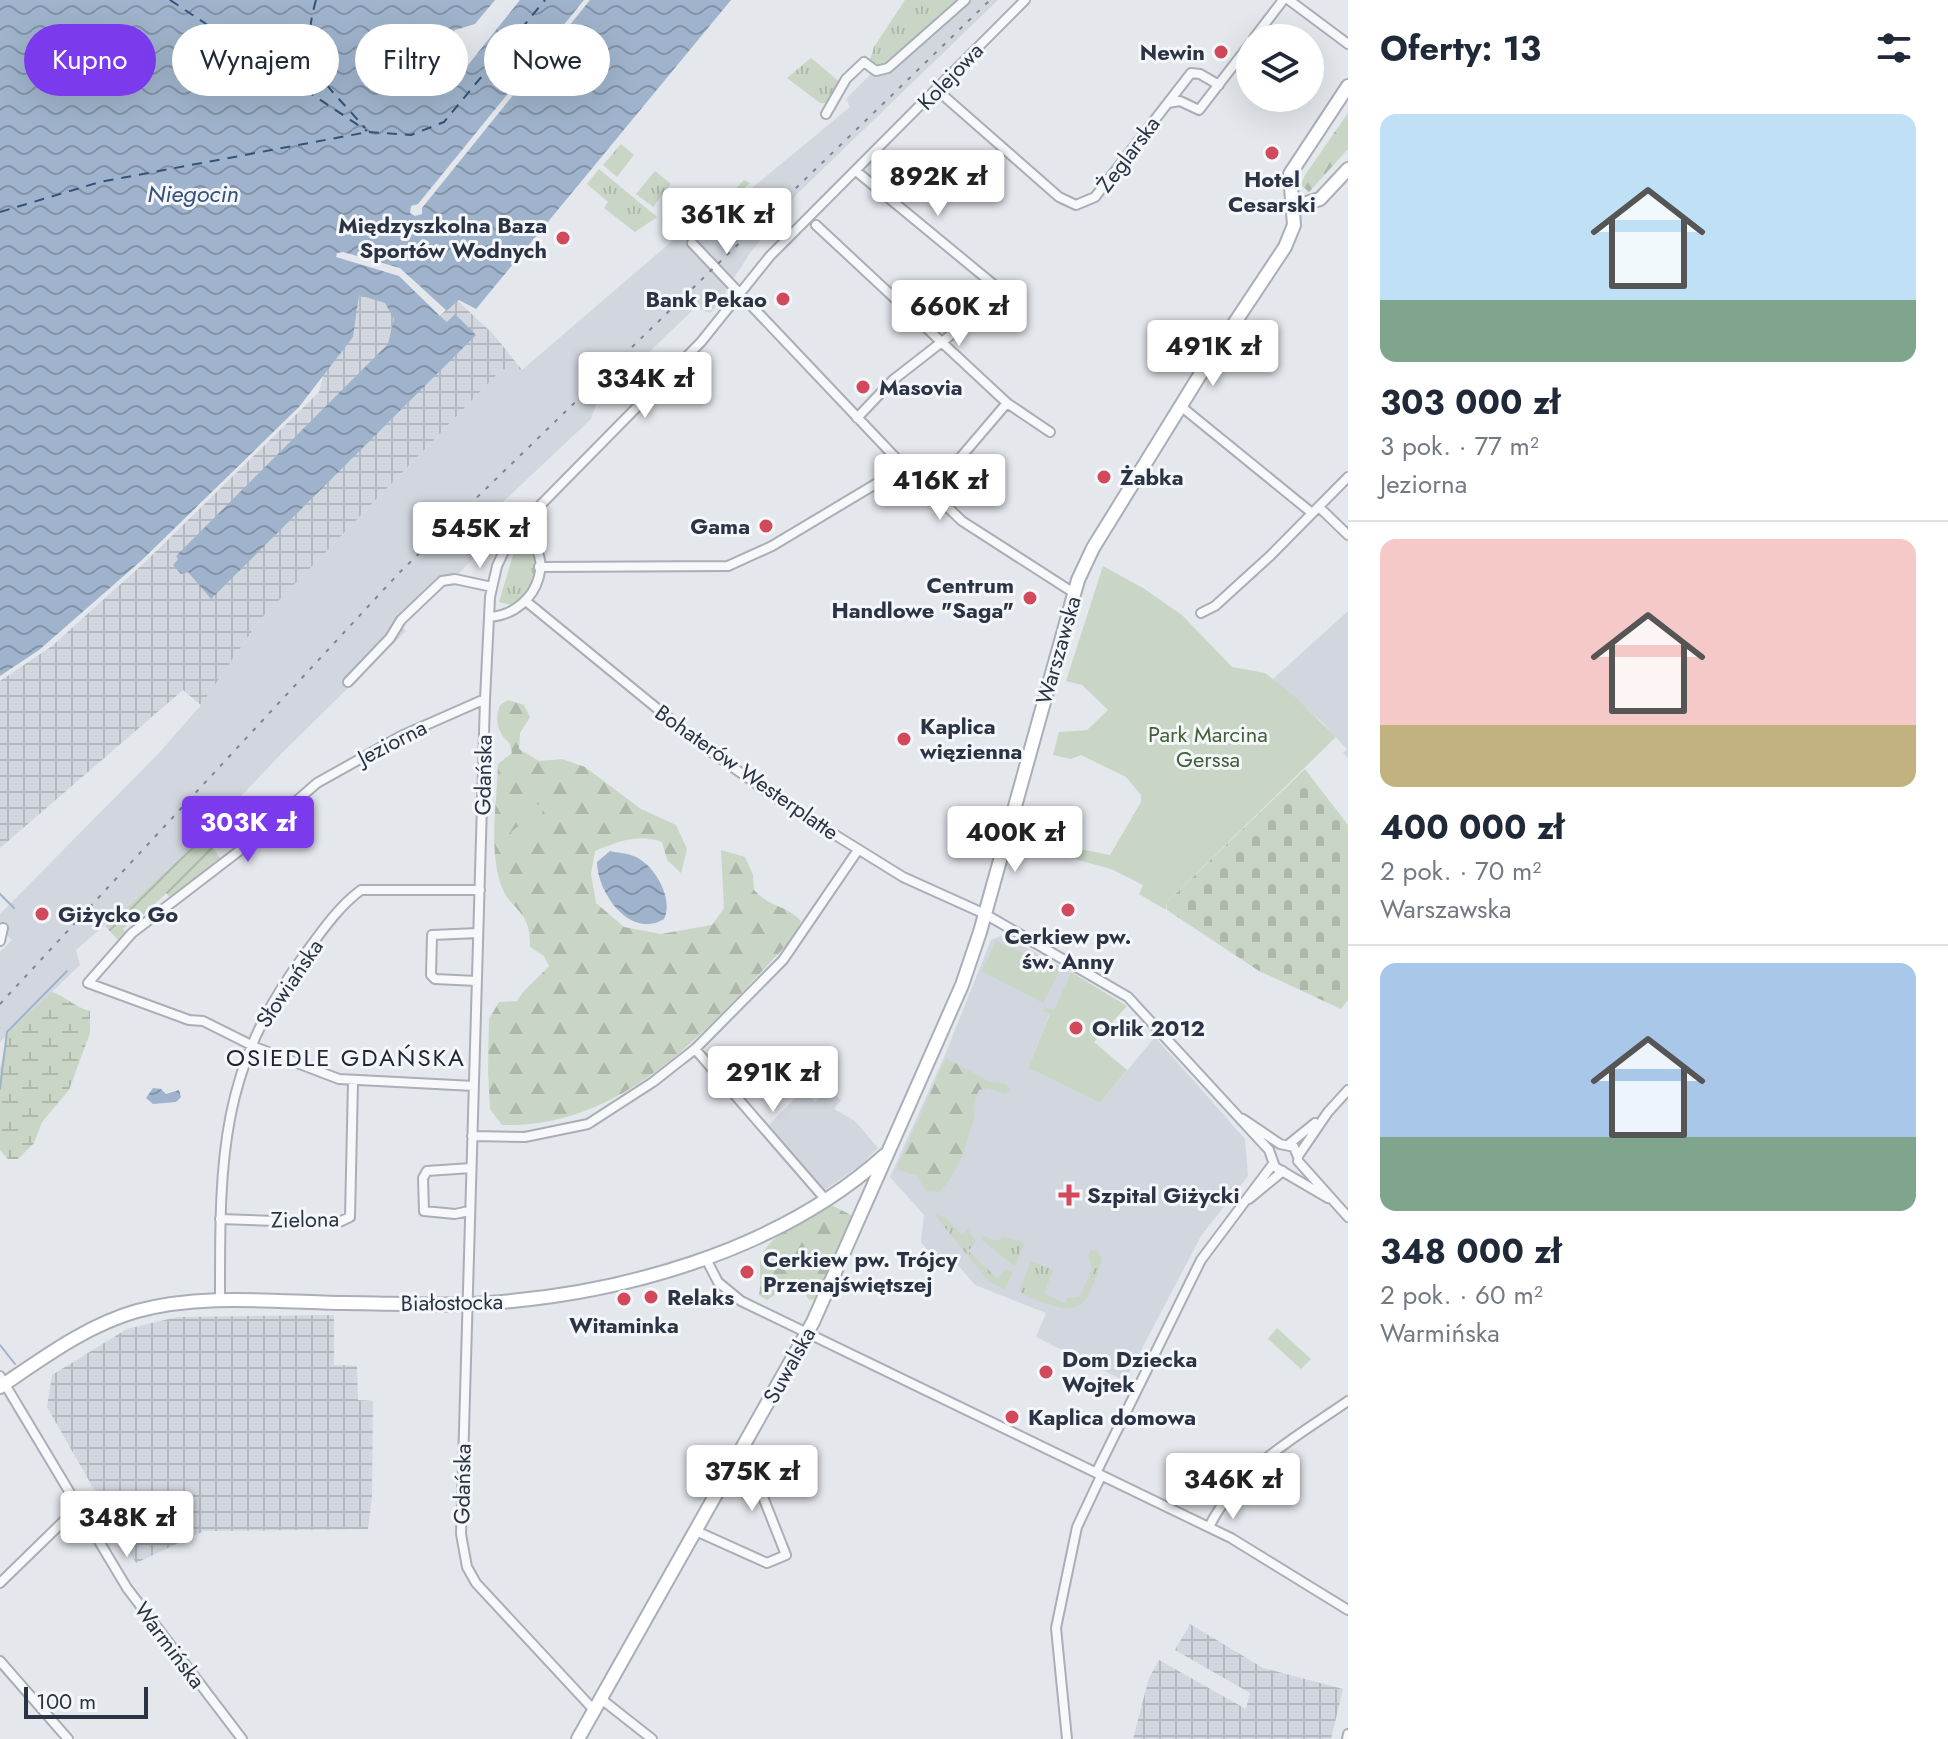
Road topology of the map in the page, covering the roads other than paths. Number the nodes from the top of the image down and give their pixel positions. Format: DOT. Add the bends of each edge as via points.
graph roads {
  1 [pos="965,0"];
  2 [pos="1025,0"];
  3 [pos="1286,0"];
  4 [pos="1266,24"];
  5 [pos="1348,44"];
  6 [pos="1236,63"];
  7 [pos="1219,85"];
  8 [pos="1348,86"];
  9 [pos="937,90"];
  10 [pos="1167,103"];
  11 [pos="826,114"];
  12 [pos="1348,169"];
  13 [pos="856,171"];
  14 [pos="1293,207"];
  15 [pos="816,225"];
  16 [pos="692,243"];
  17 [pos="739,291"];
  18 [pos="941,341"];
  19 [pos="1007,403"];
  20 [pos="1183,408"];
  21 [pos="857,418"];
  22 [pos="1050,432"];
  23 [pos="904,467"];
  24 [pos="1348,477"];
  25 [pos="931,492"];
  26 [pos="1315,510"];
  27 [pos="512,534"];
  28 [pos="1348,535"];
  29 [pos="539,567"];
  30 [pos="492,587"];
  31 [pos="1074,593"];
  32 [pos="527,602"];
  33 [pos="1201,613"];
  34 [pos="489,617"];
  35 [pos="348,682"];
  36 [pos="485,699"];
  37 [pos="858,850"];
  38 [pos="480,890"];
  39 [pos="985,914"];
  40 [pos="3,928"];
  41 [pos="478,933"];
  42 [pos="0,941"];
  43 [pos="477,981"];
  44 [pos="252,1044"];
  45 [pos="695,1049"];
  46 [pos="353,1082"];
  47 [pos="474,1086"];
  48 [pos="1348,1090"];
  49 [pos="1328,1112"];
  50 [pos="1241,1118"];
  51 [pos="472,1136"];
  52 [pos="1285,1144"];
  53 [pos="890,1151"];
  54 [pos="1272,1159"];
  55 [pos="1298,1159"];
  56 [pos="471,1168"];
  57 [pos="1285,1171"];
  58 [pos="1328,1198"];
  59 [pos="826,1200"];
  60 [pos="1245,1202"];
  61 [pos="469,1211"];
  62 [pos="1348,1217"];
  63 [pos="220,1219"];
  64 [pos="705,1257"];
  65 [pos="220,1301"];
  66 [pos="467,1304"];
  67 [pos="807,1332"];
  68 [pos="2,1382"];
  69 [pos="1348,1401"];
  70 [pos="740,1453"];
  71 [pos="1098,1474"];
  72 [pos="76,1509"];
  73 [pos="1209,1527"];
  74 [pos="696,1531"];
  75 [pos="0,1583"];
  76 [pos="1348,1610"];
  77 [pos="0,1661"];
  78 [pos="597,1704"];
  79 [pos="67,1739"];
  80 [pos="242,1739"];
  81 [pos="578,1739"];
  82 [pos="652,1739"];
  83 [pos="1067,1739"];
  1 -- 11 [label="street" via="888,68 876,71 864,62 846,79"];
  2 -- 9 [label="street, Kolejowa"];
  3 -- 4 [label="street"];
  3 -- 5 [label="street"];
  6 -- 7 [label="street, Żeglarska"];
  7 -- 10 [label="street, Żeglarska" via="1199,110 1180,101"];
  7 -- 10 [label="street, Żeglarska" via="1191,73"];
  8 -- 14 [label="street" via="1291,171"];
  9 -- 10 [label="street, Żeglarska" via="1059,197 1076,205 1095,197"];
  9 -- 13 [label="street, Kolejowa"];
  12 -- 14 [label="street" via="1320,199"];
  13 -- 17 [label="street, Kolejowa"];
  13 -- 18 [label="street" via="999,289"];
  14 -- 20 [label="street, Warszawska" via="1292,232"];
  15 -- 18 [label="street"];
  16 -- 17 [label="street"];
  17 -- 21 [label="street"];
  17 -- 27 [label="street, Kolejowa" via="701,342"];
  18 -- 19 [label="street"];
  18 -- 21 [label="street"];
  19 -- 22 [label="street"];
  19 -- 25 [label="street"];
  20 -- 26 [label="street"];
  20 -- 31 [label="street, Warszawska" via="1093,548"];
  21 -- 23 [label="street"];
  23 -- 25 [label="street"];
  23 -- 29 [label="street" via="772,546 728,566"];
  24 -- 26 [label="street"];
  25 -- 31 [label="street" via="962,521"];
  26 -- 28 [label="street"];
  26 -- 33 [label="street" via="1215,606"];
  27 -- 29 [label="street" via="528,539"];
  27 -- 30 [label="street, Gdańska"];
  29 -- 32 [label="street" via="535,592"];
  30 -- 34 [label="street, Gdańska"];
  30 -- 35 [label="street" via="442,581"];
  31 -- 39 [label="street, Warszawska"];
  32 -- 34 [label="street" via="513,612"];
  32 -- 37 [label="street, Bohaterów Westerplatte" via="703,746"];
  34 -- 36 [label="street, Gdańska"];
  36 -- 38 [label="street, Gdańska"];
  36 -- 44 [label="street, Jeziorna" via="401,736 317,783 132,933 88,983 203,1021"];
  37 -- 39 [label="street, Bohaterów Westerplatte" via="927,890"];
  37 -- 45 [label="street" via="797,943"];
  38 -- 41 [label="street, Gdańska"];
  38 -- 44 [label="street, Słowiańska" via="361,890 289,975"];
  39 -- 50 [label="street, Bohaterów Westerplatte" via="1128,997"];
  39 -- 53 [label="street, Warszawska" via="962,985"];
  40 -- 42 [label="street"];
  41 -- 43 [label="street, Gdańska"];
  41 -- 43 [label="street" via="432,935 431,975"];
  43 -- 47 [label="street, Gdańska"];
  44 -- 46 [label="street"];
  44 -- 63 [label="street, Słowiańska" via="225,1135"];
  45 -- 51 [label="street" via="614,1111 588,1124 525,1137"];
  45 -- 59 [label="street"];
  46 -- 47 [label="street"];
  46 -- 63 [label="street, Zielona" via="350,1217 337,1223"];
  47 -- 51 [label="street, Gdańska"];
  48 -- 49 [label="street"];
  49 -- 52 [label="street"];
  49 -- 55 [label="street"];
  50 -- 52 [label="street"];
  50 -- 54 [label="street"];
  51 -- 56 [label="street, Gdańska"];
  52 -- 54 [label="street"];
  52 -- 55 [label="street"];
  53 -- 59 [label="street, Białostocka"];
  53 -- 67 [label="street, Suwalska"];
  54 -- 57 [label="street"];
  54 -- 60 [label="street"];
  55 -- 57 [label="street"];
  55 -- 58 [label="street"];
  56 -- 61 [label="street, Gdańska"];
  56 -- 61 [label="street" via="427,1171 423,1178 424,1211"];
  57 -- 58 [label="street"];
  57 -- 60 [label="street"];
  58 -- 62 [label="street"];
  59 -- 64 [label="street, Białostocka" via="794,1220"];
  60 -- 71 [label="street" via="1193,1276"];
  61 -- 66 [label="street, Gdańska"];
  63 -- 65 [label="street, Słowiańska"];
  64 -- 66 [label="street, Białostocka" via="615,1284"];
  64 -- 67 [label="street" via="731,1295"];
  65 -- 66 [label="street, Białostocka"];
  65 -- 68 [label="street, Białostocka" via="178,1303 122,1316"];
  66 -- 78 [label="street, Gdańska" via="461,1534 467,1567 488,1597"];
  67 -- 70 [label="street, Suwalska"];
  67 -- 71 [label="street"];
  68 -- 72 [label="street, Warmińska"];
  69 -- 73 [label="street" via="1259,1461"];
  70 -- 74 [label="street, Suwalska"];
  70 -- 74 [label="street" via="748,1459 786,1555 767,1563"];
  71 -- 73 [label="street"];
  71 -- 83 [label="street" via="1077,1527 1056,1628"];
  72 -- 75 [label="street"];
  72 -- 80 [label="street, Warmińska" via="127,1588"];
  73 -- 76 [label="street"];
  74 -- 78 [label="street, Suwalska"];
  77 -- 79 [label="street"];
  78 -- 81 [label="street, Suwalska"];
  78 -- 82 [label="street, Gdańska"];
}
